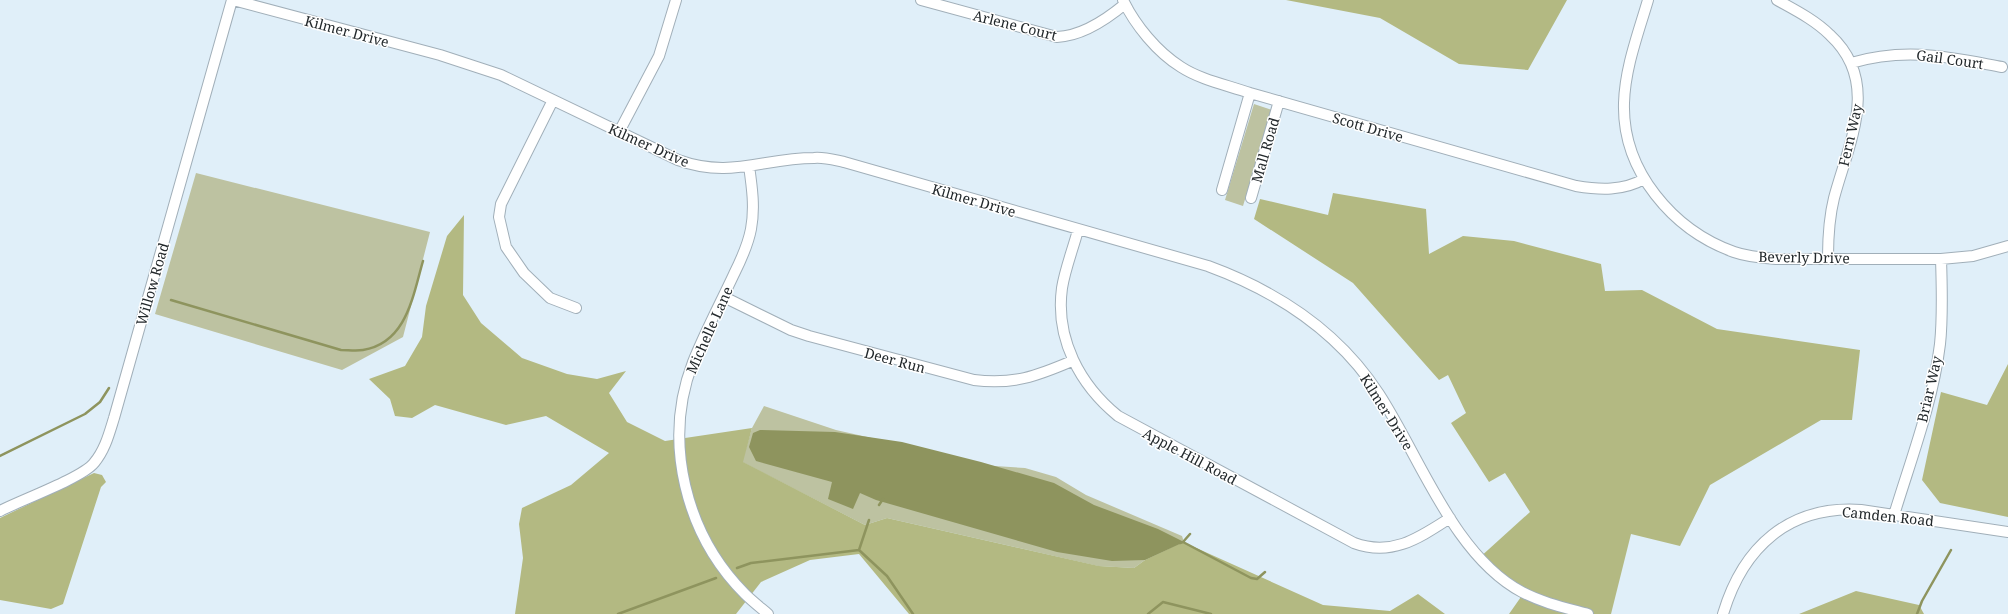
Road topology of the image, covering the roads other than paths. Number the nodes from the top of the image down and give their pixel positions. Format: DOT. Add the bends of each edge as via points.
graph roads {
  1 [pos="233,0"];
  2 [pos="676,0"];
  3 [pos="921,0"];
  4 [pos="1648,0"];
  5 [pos="1777,0"];
  6 [pos="1124,2"];
  7 [pos="1851,63"];
  8 [pos="2002,68"];
  9 [pos="1250,93"];
  10 [pos="553,100"];
  11 [pos="1279,101"];
  12 [pos="619,132"];
  13 [pos="749,166"];
  14 [pos="1644,179"];
  15 [pos="1222,190"];
  16 [pos="1251,198"];
  17 [pos="1078,230"];
  18 [pos="2008,246"];
  19 [pos="1828,258"];
  20 [pos="1941,259"];
  21 [pos="724,297"];
  22 [pos="576,308"];
  23 [pos="1072,361"];
  24 [pos="0,511"];
  25 [pos="1894,515"];
  26 [pos="1450,518"];
  27 [pos="2008,532"];
  28 [pos="768,614"];
  29 [pos="1588,614"];
  30 [pos="1723,614"];
  1 -- 10 [label="street, Kilmer Drive" via="440,56 516,81"];
  1 -- 24 [label="street, Willow Road" via="103,450 93,465 77,476"];
  2 -- 12 [label="street" via="659,56"];
  3 -- 6 [label="street, Arlene Court" via="1057,37 1089,28"];
  4 -- 14 [label="street, Beverly Drive" via="1628,71 1624,105 1628,140"];
  5 -- 7 [label="street, Fern Way" via="1820,26 1842,48"];
  6 -- 9 [label="street, Scott Drive" via="1160,50 1182,67 1199,76"];
  7 -- 8 [label="street, Gail Court" via="1914,53 1952,57"];
  7 -- 19 [label="street, Fern Way" via="1857,81 1858,109 1830,219"];
  9 -- 11 [label="street, Scott Drive"];
  9 -- 15 [label="street"];
  10 -- 12 [label="street, Kilmer Drive"];
  10 -- 22 [label="street" via="501,204 499,217 506,247 524,273 550,298"];
  11 -- 14 [label="street, Scott Drive" via="1576,186 1627,187"];
  11 -- 16 [label="street, Mall Road"];
  12 -- 13 [label="street, Kilmer Drive" via="700,168"];
  13 -- 17 [label="street, Kilmer Drive" via="801,158 827,159"];
  13 -- 21 [label="street, Michelle Lane" via="753,202 751,230"];
  14 -- 19 [label="street, Beverly Drive" via="1672,214 1700,235 1721,246 1754,257"];
  17 -- 23 [label="street, Apple Hill Road" via="1065,274 1062,302 1063,326"];
  17 -- 26 [label="street, Kilmer Drive" via="1227,273 1273,295 1320,328 1351,358 1379,394"];
  18 -- 20 [label="street, Beverly Drive" via="1972,256"];
  19 -- 20 [label="street, Beverly Drive"];
  20 -- 25 [label="street, Briar Way" via="1942,307 1936,367"];
  21 -- 23 [label="street, Deer Run" via="791,330 974,380 1018,380 1037,376"];
  21 -- 28 [label="street, Michelle Lane" via="694,359 683,397 680,444 684,482 703,536 745,595"];
  23 -- 26 [label="street, Apple Hill Road" via="1098,399 1118,416 1354,543 1373,548 1399,546"];
  25 -- 27 [label="street, Camden Road"];
  25 -- 30 [label="street, Camden Road" via="1845,509 1806,517 1788,525 1751,555 1734,583"];
  26 -- 29 [label="street, Kilmer Drive" via="1469,547 1483,563 1506,582 1544,601"];
}
